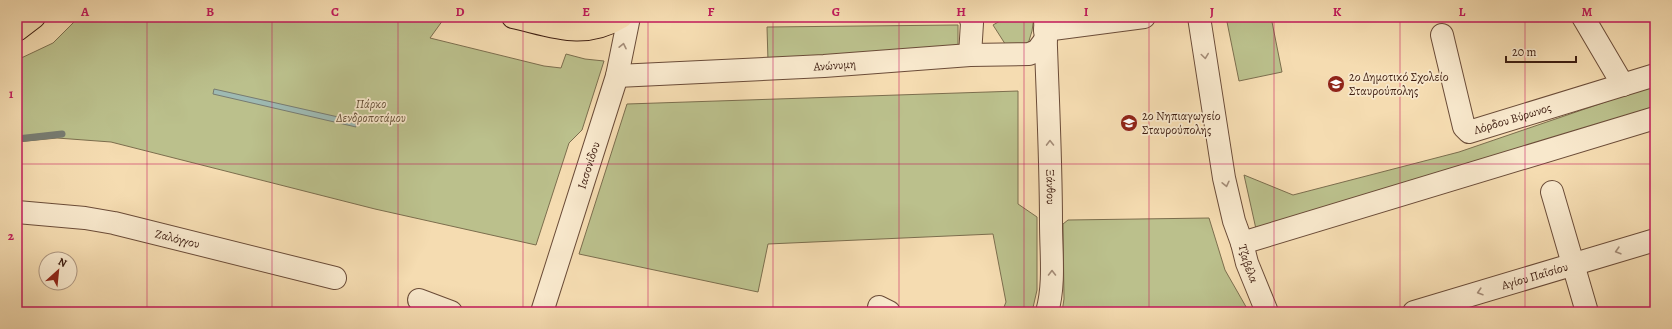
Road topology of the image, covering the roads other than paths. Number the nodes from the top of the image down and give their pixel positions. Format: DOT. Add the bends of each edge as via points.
graph roads {
  1 [pos="34,17"];
  2 [pos="513,17"];
  3 [pos="621,17"];
  4 [pos="629,17"];
  5 [pos="970,17"];
  6 [pos="1144,17"];
  7 [pos="1200,17"];
  8 [pos="1583,17"];
  9 [pos="1045,29"];
  10 [pos="17,30"];
  11 [pos="1442,34"];
  12 [pos="970,55"];
  13 [pos="1655,75"];
  14 [pos="617,76"];
  15 [pos="1623,85"];
  16 [pos="1655,118"];
  17 [pos="1552,192"];
  18 [pos="17,212"];
  19 [pos="1655,240"];
  20 [pos="1242,243"];
  21 [pos="1573,264"];
  22 [pos="335,278"];
  23 [pos="419,300"];
  24 [pos="451,312"];
  25 [pos="542,312"];
  26 [pos="1047,312"];
  27 [pos="1267,312"];
  28 [pos="1414,312"];
  29 [pos="1587,312"];
  1 -- 10 [label="main road"];
  2 -- 3 [label="main road" via="578,30 602,27"];
  14 -- 4 [label="street, Ιασονίδου, one-way"];
  5 -- 12 [label="street"];
  6 -- 9 [label="street"];
  7 -- 20 [label="street, Τζαβέλα, one-way" via="1217,135 1233,214"];
  8 -- 15 [label="street"];
  9 -- 12 [label="street, Ανώνυμη" via="1037,51 1029,54"];
  26 -- 9 [label="street, Ξάνθου, one-way" via="1052,273 1051,152"];
  11 -- 15 [label="street, Λόρδου Βύρωνος" via="1464,127 1469,132"];
  12 -- 14 [label="street, Ανώνυμη" via="824,66"];
  13 -- 15 [label="street, Λόρδου Βύρωνος"];
  14 -- 25 [label="street, Ιασονίδου"];
  16 -- 20 [label="street"];
  17 -- 21 [label="street"];
  18 -- 22 [label="street, Ζαλόγγου" via="114,223"];
  19 -- 21 [label="street, Αγίου Παΐσίου, one-way"];
  20 -- 27 [label="street, Τζαβέλα" via="1247,263"];
  21 -- 28 [label="street, Αγίου Παΐσίου, one-way"];
  21 -- 29 [label="street"];
  23 -- 24 [label="street"];
}
